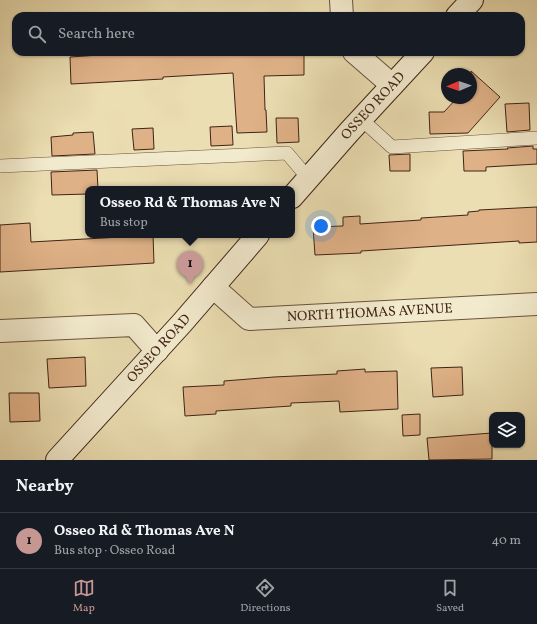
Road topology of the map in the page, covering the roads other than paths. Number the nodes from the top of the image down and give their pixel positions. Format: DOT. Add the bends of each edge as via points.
graph roads {
  1 [pos="341,0"];
  2 [pos="472,0"];
  3 [pos="342,12"];
  4 [pos="461,12"];
  5 [pos="359,56"];
  6 [pos="419,56"];
  7 [pos="392,85"];
  8 [pos="361,119"];
  9 [pos="537,138"];
  10 [pos="0,166"];
  11 [pos="308,178"];
  12 [pos="295,193"];
  13 [pos="255,238"];
  14 [pos="213,287"];
  15 [pos="537,304"];
  16 [pos="0,331"];
  17 [pos="157,351"];
  18 [pos="57,460"];
  1 -- 3 [label="street"];
  2 -- 4 [label="street"];
  5 -- 7 [label="street"];
  6 -- 7 [label="street, OSSEO ROAD"];
  7 -- 8 [label="street, OSSEO ROAD"];
  8 -- 9 [label="lane" via="392,147"];
  8 -- 11 [label="street, OSSEO ROAD"];
  10 -- 11 [label="lane" via="287,153"];
  11 -- 12 [label="street, OSSEO ROAD"];
  13 -- 14 [label="street, OSSEO ROAD"];
  14 -- 15 [label="street, NORTH THOMAS AVENUE" via="249,319"];
  14 -- 17 [label="street, OSSEO ROAD"];
  16 -- 17 [label="street" via="134,325"];
  17 -- 18 [label="street, OSSEO ROAD"];
}
